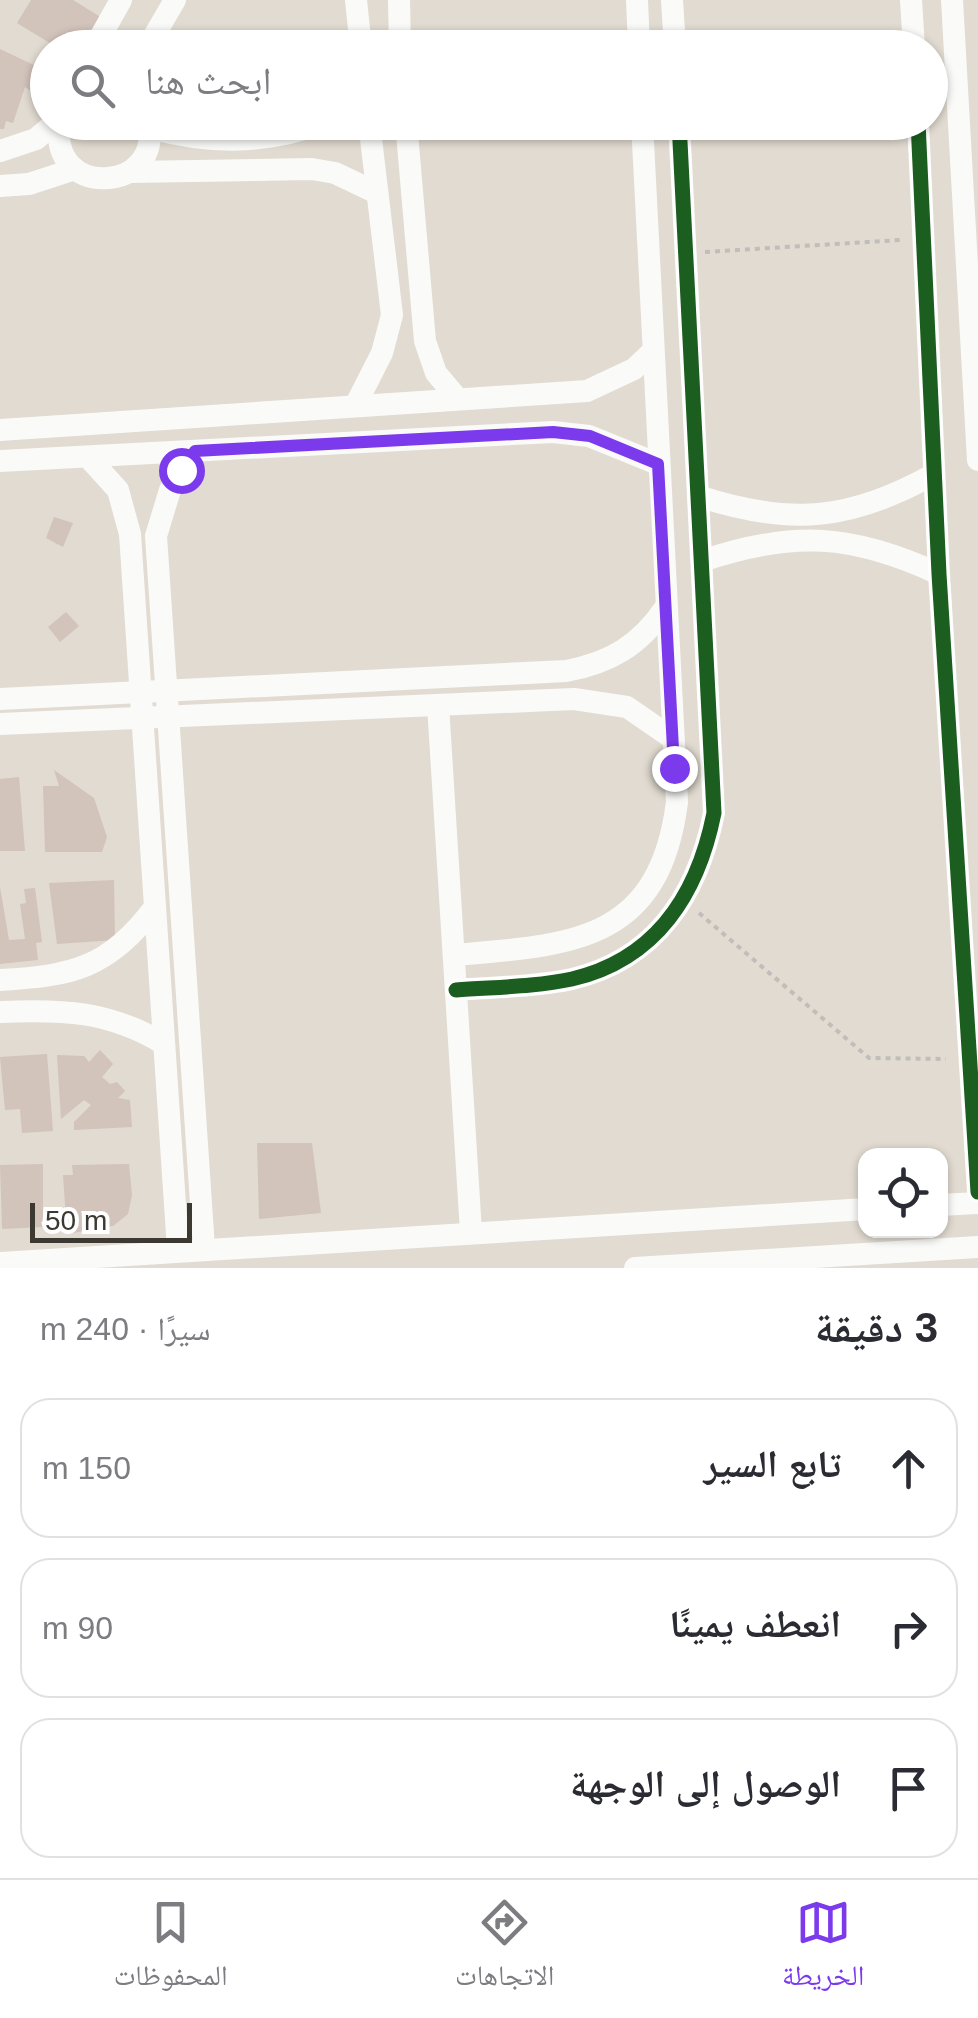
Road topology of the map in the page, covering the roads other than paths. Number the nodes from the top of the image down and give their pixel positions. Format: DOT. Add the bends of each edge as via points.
graph roads {
  1 [pos="121,0"];
  2 [pos="176,0"];
  3 [pos="356,0"];
  4 [pos="399,0"];
  5 [pos="637,0"];
  6 [pos="672,0"];
  7 [pos="911,0"];
  8 [pos="952,0"];
  9 [pos="104,30"];
  10 [pos="157,30"];
  11 [pos="359,30"];
  12 [pos="400,30"];
  13 [pos="638,30"];
  14 [pos="674,30"];
  15 [pos="913,30"];
  16 [pos="978,30"];
  17 [pos="954,31"];
  18 [pos="36,140"];
  19 [pos="60,140"];
  20 [pos="148,140"];
  21 [pos="215,140"];
  22 [pos="262,140"];
  23 [pos="371,140"];
  24 [pos="408,140"];
  25 [pos="643,140"];
  26 [pos="680,140"];
  27 [pos="919,140"];
  28 [pos="0,151"];
  29 [pos="75,169"];
  30 [pos="131,172"];
  31 [pos="0,186"];
  32 [pos="377,193"];
  33 [pos="973,274"];
  34 [pos="927,277"];
  35 [pos="974,324"];
  36 [pos="930,327"];
  37 [pos="652,350"];
  38 [pos="458,400"];
  39 [pos="355,406"];
  40 [pos="0,430"];
  41 [pos="195,451"];
  42 [pos="88,457"];
  43 [pos="978,460"];
  44 [pos="0,461"];
  45 [pos="658,464"];
  46 [pos="934,474"];
  47 [pos="698,496"];
  48 [pos="702,561"];
  49 [pos="939,574"];
  50 [pos="665,608"];
  51 [pos="166,691"];
  52 [pos="140,692"];
  53 [pos="0,699"];
  54 [pos="438,705"];
  55 [pos="168,717"];
  56 [pos="142,718"];
  57 [pos="0,724"];
  58 [pos="672,738"];
  59 [pos="154,908"];
  60 [pos="454,955"];
  61 [pos="0,980"];
  62 [pos="456,990"];
  63 [pos="0,1012"];
  64 [pos="164,1044"];
  65 [pos="978,1192"];
  66 [pos="978,1203"];
  67 [pos="948,1205"];
  68 [pos="858,1209"];
  69 [pos="470,1232"];
  70 [pos="978,1247"];
  71 [pos="204,1248"];
  72 [pos="178,1250"];
  73 [pos="0,1263"];
  74 [pos="635,1268"];
  1 -- 9 [label="street"];
  2 -- 10 [label="street"];
  3 -- 11 [label="street"];
  4 -- 12 [label="street"];
  5 -- 13 [label="street"];
  6 -- 14 [label="street"];
  7 -- 15 [label="street"];
  8 -- 17 [label="street"];
  16 -- 17 [label="street"];
  17 -- 33 [label="street"];
  18 -- 28 [label="street"];
  19 -- 29 [label="street"];
  20 -- 30 [label="street"];
  21 -- 22 [label="street"];
  23 -- 32 [label="street"];
  24 -- 38 [label="street" via="425,341 436,373"];
  25 -- 37 [label="street"];
  26 -- 47 [label="street"];
  27 -- 34 [label="street"];
  29 -- 30 [label="street" via="109,180"];
  29 -- 31 [label="street"];
  30 -- 32 [label="street" via="312,170 336,173"];
  32 -- 39 [label="street" via="392,315 382,354"];
  33 -- 34 [label="street"];
  33 -- 35 [label="street"];
  34 -- 36 [label="street"];
  35 -- 36 [label="street"];
  35 -- 43 [label="street"];
  36 -- 46 [label="street"];
  37 -- 38 [label="street" via="634,369 587,391"];
  37 -- 45 [label="street"];
  38 -- 39 [label="street"];
  39 -- 40 [label="street"];
  41 -- 42 [label="street"];
  41 -- 45 [label="street" via="553,432 590,436"];
  41 -- 51 [label="street" via="170,490 156,536"];
  42 -- 44 [label="street"];
  42 -- 52 [label="street" via="118,490 127,512"];
  45 -- 50 [label="street"];
  46 -- 47 [label="street" via="844,513 778,516"];
  46 -- 49 [label="street"];
  47 -- 48 [label="street"];
  48 -- 49 [label="street" via="749,545 814,539 894,554"];
  48 -- 62 [label="street" via="714,813 705,859 684,900 654,936 616,962 572,979"];
  49 -- 65 [label="street"];
  50 -- 51 [label="street" via="634,645 566,671"];
  50 -- 58 [label="street"];
  51 -- 52 [label="street"];
  51 -- 55 [label="street"];
  52 -- 53 [label="street"];
  52 -- 56 [label="street"];
  54 -- 55 [label="street"];
  54 -- 58 [label="street" via="601,700 627,707"];
  54 -- 60 [label="street"];
  55 -- 56 [label="street"];
  55 -- 71 [label="street"];
  56 -- 57 [label="street"];
  56 -- 59 [label="street"];
  58 -- 60 [label="street" via="673,836 642,896 588,936 556,946"];
  59 -- 61 [label="street" via="113,953 86,968"];
  59 -- 64 [label="street"];
  60 -- 62 [label="street"];
  62 -- 69 [label="street"];
  63 -- 64 [label="street" via="86,1012 114,1018"];
  64 -- 72 [label="street"];
  66 -- 67 [label="street"];
  68 -- 69 [label="street"];
  69 -- 71 [label="street"];
  70 -- 74 [label="street"];
  71 -- 72 [label="street"];
  72 -- 73 [label="street"];
}
